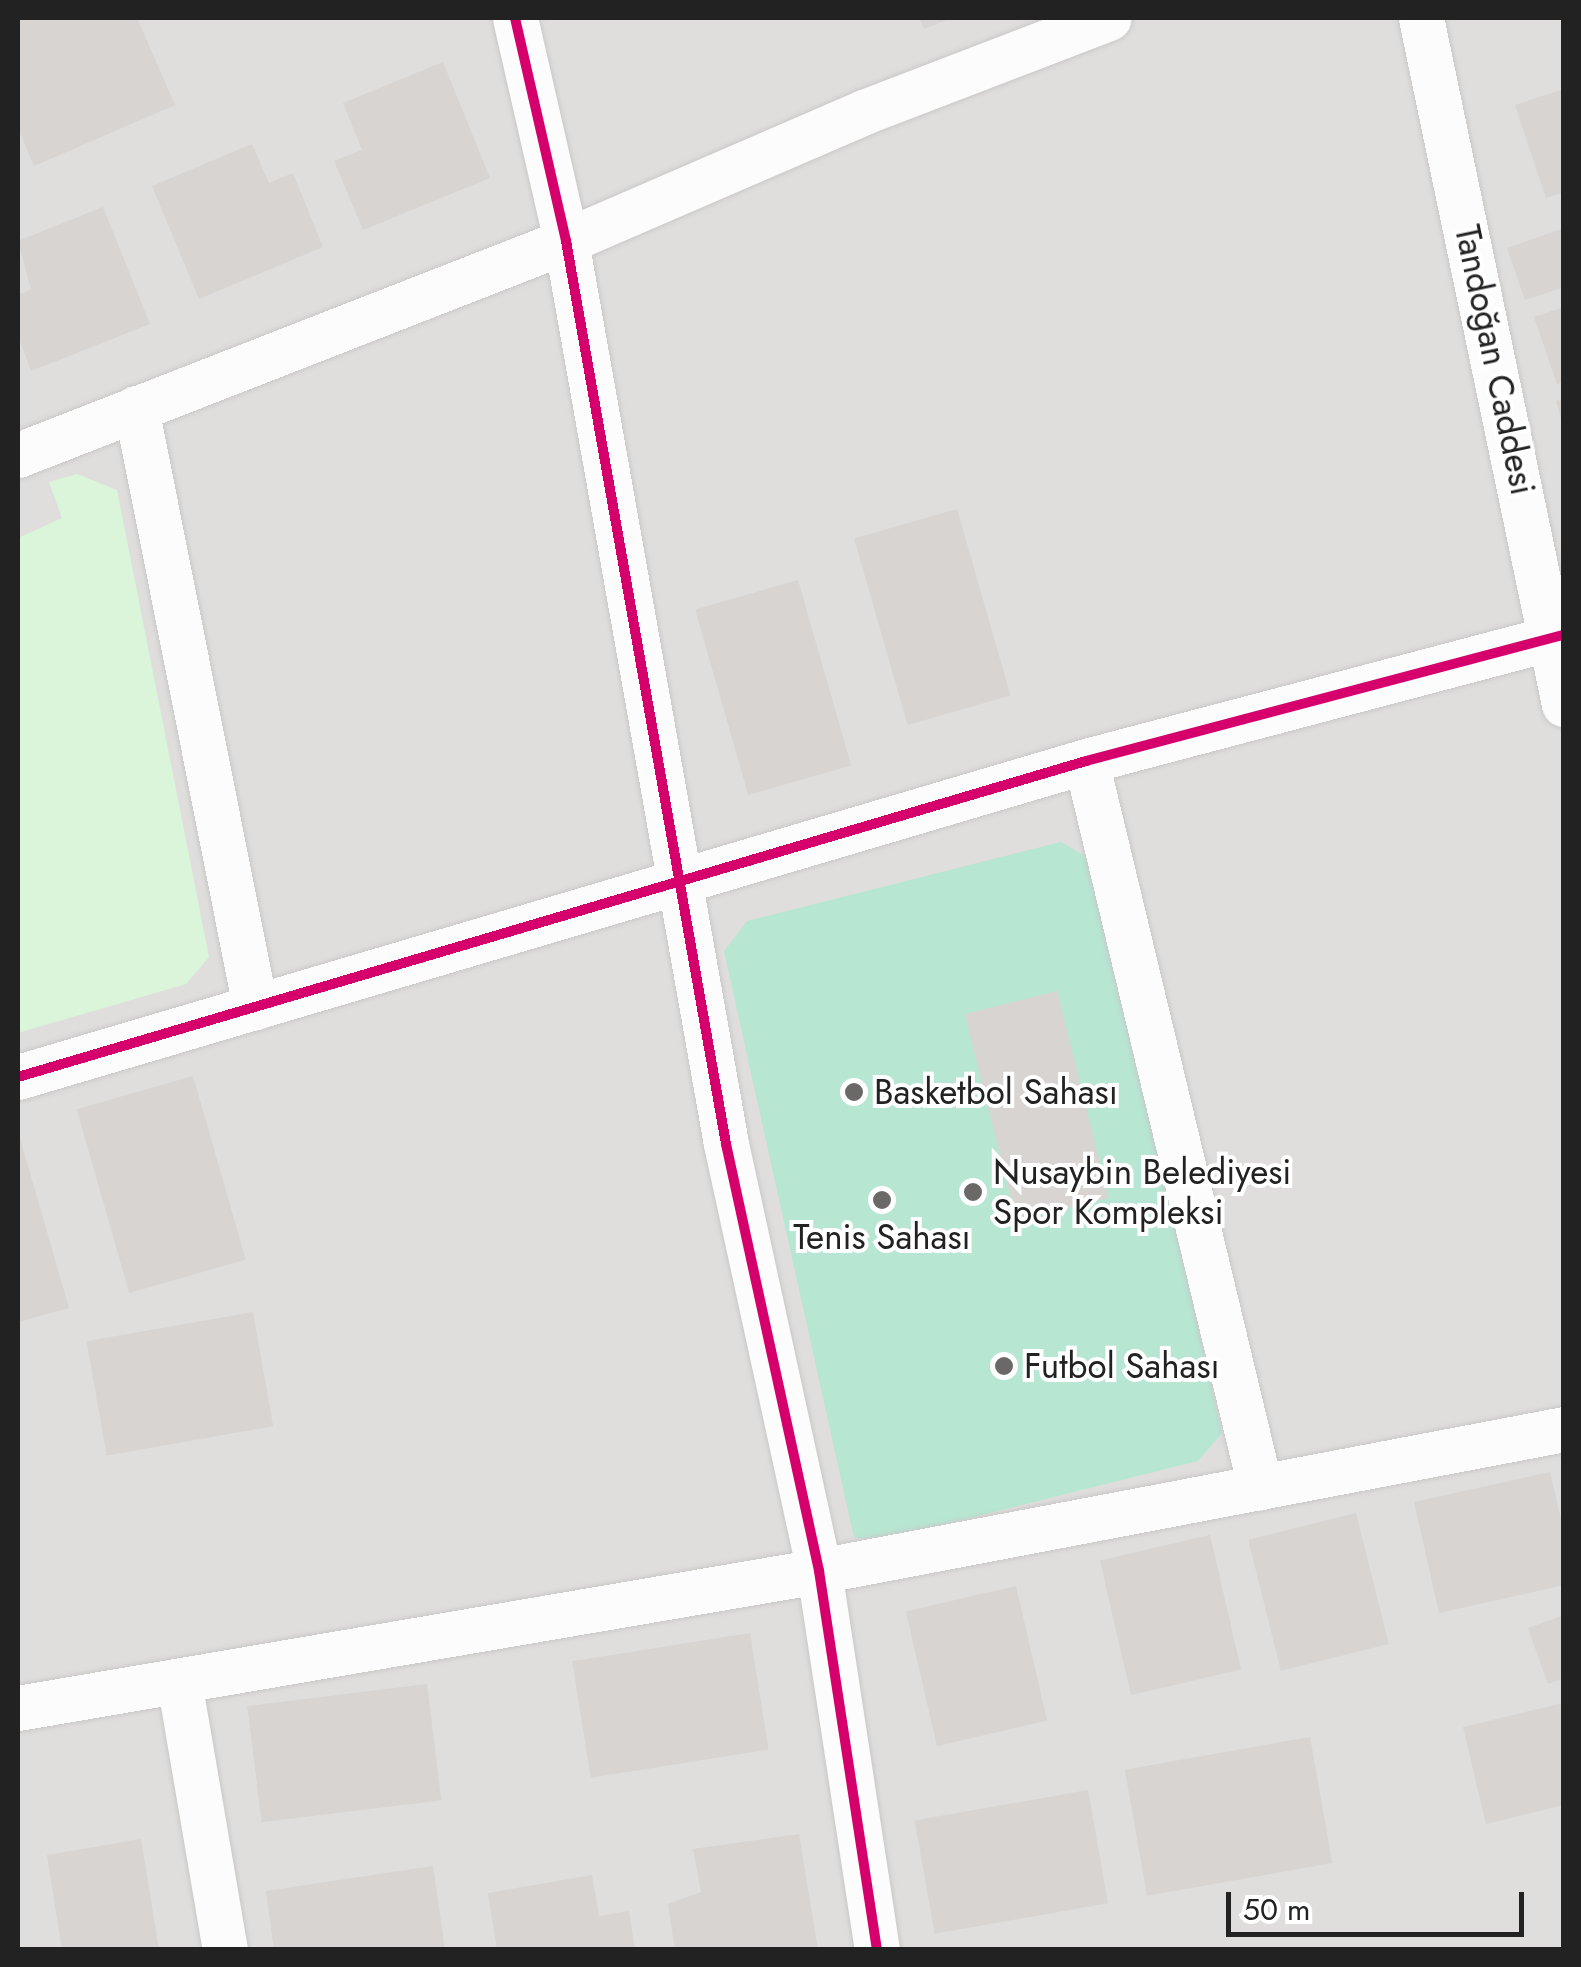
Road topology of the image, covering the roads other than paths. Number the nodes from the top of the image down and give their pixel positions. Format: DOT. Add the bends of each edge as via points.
graph roads {
  1 [pos="516,18"];
  2 [pos="1109,18"];
  3 [pos="1421,18"];
  4 [pos="566,240"];
  5 [pos="136,408"];
  6 [pos="18,455"];
  7 [pos="1558,636"];
  8 [pos="1564,704"];
  9 [pos="1086,762"];
  10 [pos="675,883"];
  11 [pos="254,1007"];
  12 [pos="18,1077"];
  13 [pos="1564,1430"];
  14 [pos="1260,1487"];
  15 [pos="819,1571"];
  16 [pos="179,1681"];
  17 [pos="18,1708"];
  18 [pos="226,1950"];
  19 [pos="876,1950"];
  1 -- 4 [label="street"];
  2 -- 4 [label="street" via="864,112"];
  3 -- 7 [label="street, Tandoğan Caddesi"];
  4 -- 5 [label="street"];
  4 -- 10 [label="street"];
  5 -- 6 [label="street"];
  5 -- 11 [label="street"];
  7 -- 8 [label="street, Tandoğan Caddesi"];
  7 -- 9 [label="street"];
  9 -- 10 [label="street"];
  9 -- 14 [label="street"];
  10 -- 11 [label="street"];
  10 -- 15 [label="street"];
  11 -- 12 [label="street"];
  13 -- 14 [label="street"];
  14 -- 15 [label="street"];
  15 -- 16 [label="street"];
  15 -- 19 [label="street"];
  16 -- 17 [label="street"];
  16 -- 18 [label="street"];
}
